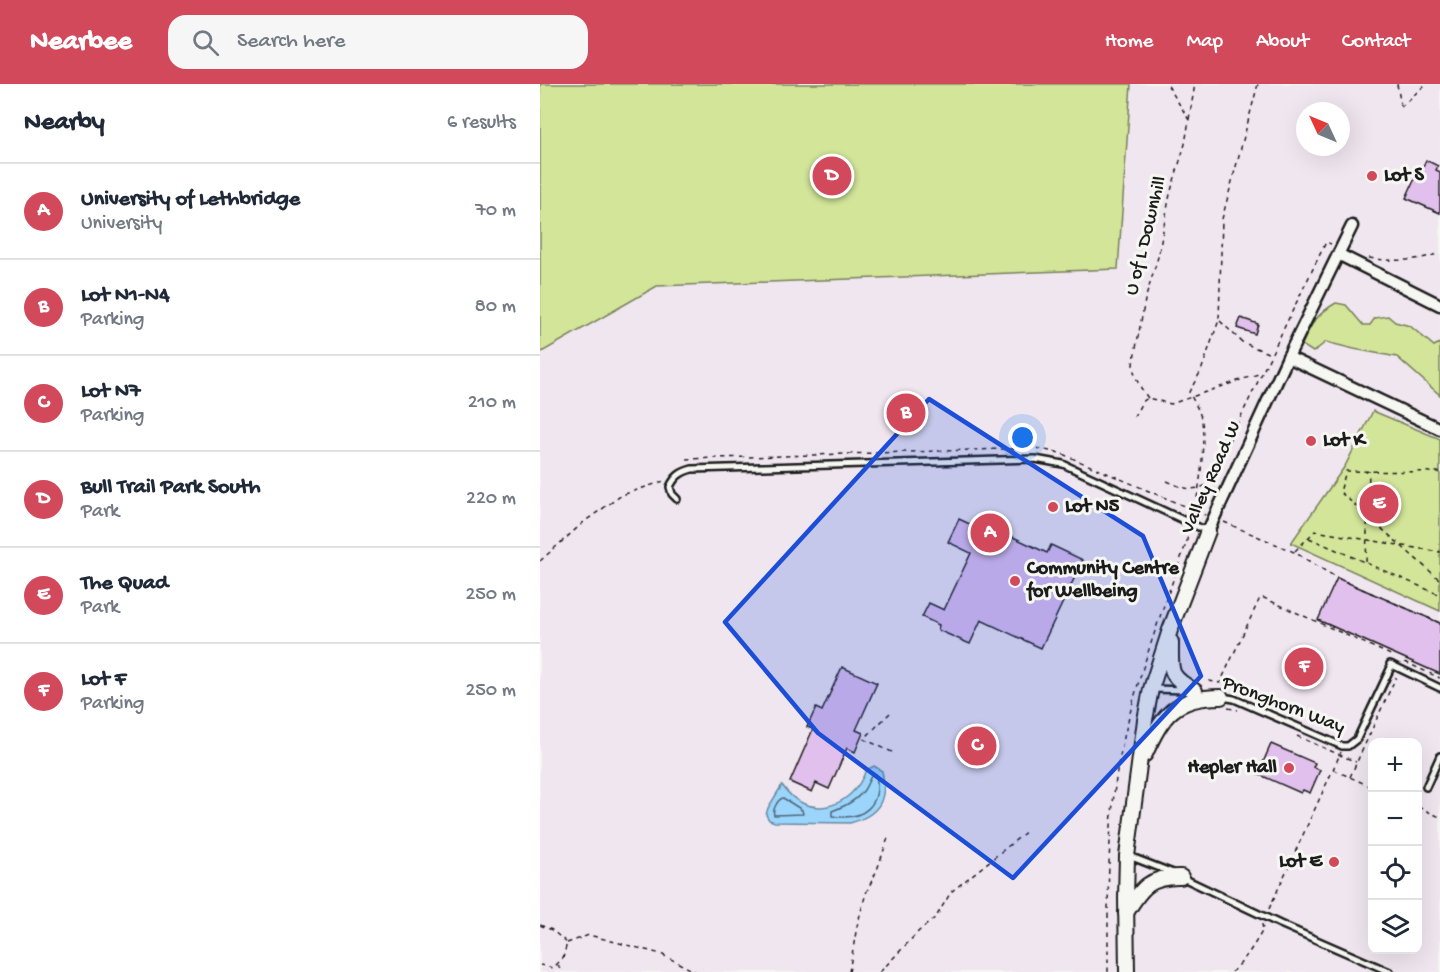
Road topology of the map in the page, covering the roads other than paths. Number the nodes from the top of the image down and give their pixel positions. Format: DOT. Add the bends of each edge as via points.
graph roads {
  1 [pos="1352,226"];
  2 [pos="1340,251"];
  3 [pos="1440,305"];
  4 [pos="1288,357"];
  5 [pos="1440,429"];
  6 [pos="677,499"];
  7 [pos="1208,531"];
  8 [pos="1170,630"];
  9 [pos="1151,688"];
  10 [pos="1440,688"];
  11 [pos="1195,691"];
  12 [pos="1222,702"];
  13 [pos="1440,756"];
  14 [pos="1139,766"];
  15 [pos="1426,787"];
  16 [pos="1127,856"];
  17 [pos="1181,877"];
  18 [pos="1126,913"];
  19 [pos="1127,972"];
  20 [pos="1390,972"];
  1 -- 2 [label="street, Valley Road W"];
  2 -- 3 [label="street"];
  2 -- 4 [label="street, Valley Road W"];
  4 -- 5 [label="street"];
  4 -- 7 [label="street, Valley Road W"];
  6 -- 7 [label="lane" via="670,487 674,478 692,469 1035,459 1063,464"];
  7 -- 8 [label="street, Valley Road W"];
  8 -- 9 [label="street, Valley Road W"];
  8 -- 11 [label="street" via="1173,675"];
  9 -- 11 [label="lane, Pronghorn Way"];
  9 -- 14 [label="street, Valley Road W"];
  10 -- 12 [label="lane, Pronghorn Way" via="1390,664 1358,739 1348,746 1234,699"];
  11 -- 12 [label="lane, Pronghorn Way"];
  12 -- 14 [label="street" via="1191,699 1172,712 1156,730"];
  13 -- 15 [label="lane"];
  14 -- 16 [label="street, Valley Road W"];
  16 -- 17 [label="lane"];
  16 -- 18 [label="street, Valley Road W"];
  17 -- 18 [label="street" via="1153,880"];
  17 -- 20 [label="lane"];
  18 -- 19 [label="street, Valley Road W"];
}
